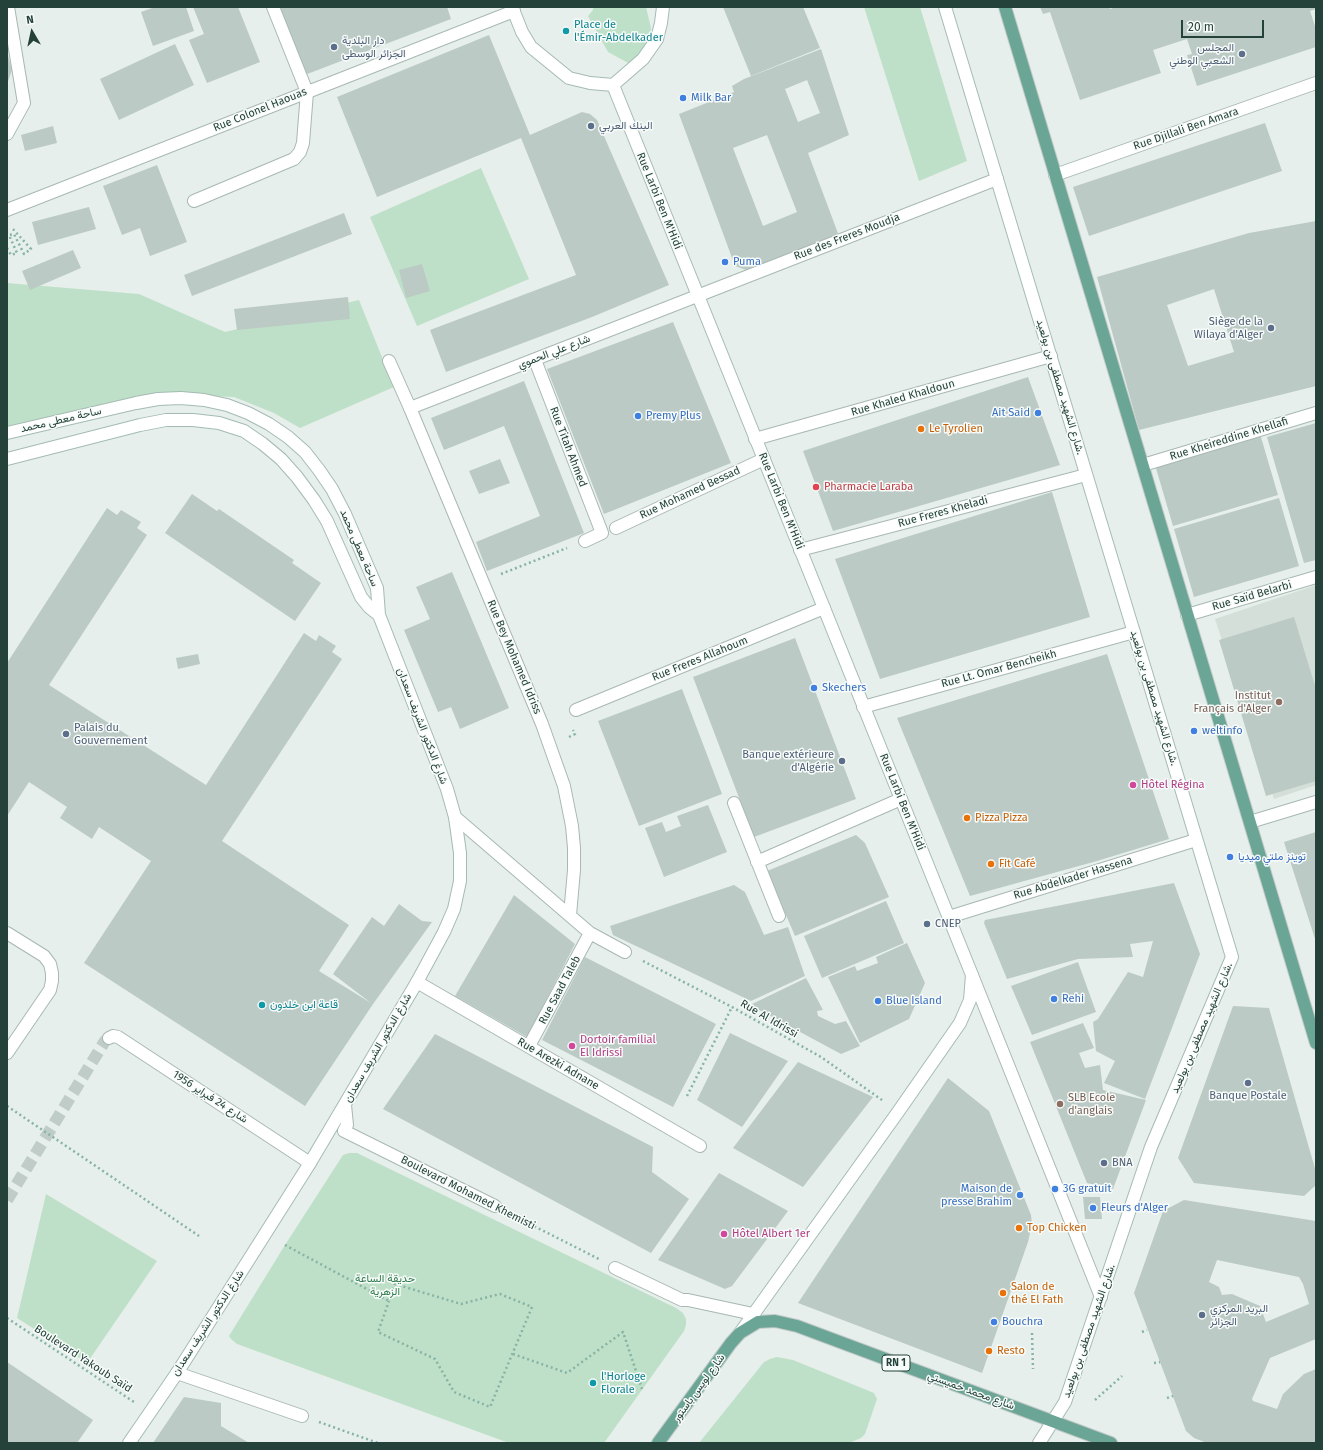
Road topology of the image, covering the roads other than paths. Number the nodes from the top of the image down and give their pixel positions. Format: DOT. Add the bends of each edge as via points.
graph roads {
  1 [pos="8,7"];
  2 [pos="273,7"];
  3 [pos="663,7"];
  4 [pos="945,7"];
  5 [pos="1005,7"];
  6 [pos="513,9"];
  7 [pos="1316,83"];
  8 [pos="613,85"];
  9 [pos="307,92"];
  10 [pos="7,134"];
  11 [pos="1055,175"];
  12 [pos="997,179"];
  13 [pos="194,201"];
  14 [pos="7,210"];
  15 [pos="698,296"];
  16 [pos="1051,356"];
  17 [pos="535,360"];
  18 [pos="389,361"];
  19 [pos="410,408"];
  20 [pos="1316,413"];
  21 [pos="7,433"];
  22 [pos="755,439"];
  23 [pos="7,459"];
  24 [pos="764,459"];
  25 [pos="1143,465"];
  26 [pos="1086,475"];
  27 [pos="616,528"];
  28 [pos="584,541"];
  29 [pos="800,550"];
  30 [pos="1316,577"];
  31 [pos="824,608"];
  32 [pos="380,615"];
  33 [pos="1187,615"];
  34 [pos="1134,632"];
  35 [pos="864,707"];
  36 [pos="576,710"];
  37 [pos="901,799"];
  38 [pos="1316,802"];
  39 [pos="734,803"];
  40 [pos="455,817"];
  41 [pos="1250,822"];
  42 [pos="1196,840"];
  43 [pos="758,862"];
  44 [pos="570,915"];
  45 [pos="779,916"];
  46 [pos="949,917"];
  47 [pos="7,932"];
  48 [pos="590,933"];
  49 [pos="625,952"];
  50 [pos="972,975"];
  51 [pos="417,982"];
  52 [pos="1314,1029"];
  53 [pos="109,1038"];
  54 [pos="1316,1043"];
  55 [pos="529,1046"];
  56 [pos="7,1053"];
  57 [pos="345,1105"];
  58 [pos="700,1146"];
  59 [pos="310,1163"];
  60 [pos="495,1206"];
  61 [pos="615,1268"];
  62 [pos="1101,1297"];
  63 [pos="752,1314"];
  64 [pos="740,1333"];
  65 [pos="177,1373"];
  66 [pos="302,1416"];
  67 [pos="1053,1421"];
  68 [pos="129,1443"];
  69 [pos="658,1443"];
  70 [pos="1038,1443"];
  71 [pos="1112,1443"];
  1 -- 10 [label="street" via="24,103"];
  2 -- 9 [label="street"];
  3 -- 8 [label="street" via="657,40 643,59"];
  4 -- 12 [label="street, شارع الشهيد مصطفى بن بولعيد."];
  5 -- 11 [label="main road"];
  6 -- 8 [label="street" via="531,47 569,78"];
  6 -- 9 [label="street, Rue Colonel Haouas"];
  7 -- 11 [label="street, Rue Djillali Ben Amara"];
  8 -- 15 [label="street, Rue Larbi Ben M'Hidi"];
  9 -- 13 [label="street" via="303,143 294,159"];
  9 -- 14 [label="street, Rue Colonel Haouas"];
  11 -- 25 [label="main road"];
  12 -- 15 [label="street, Rue des Freres Moudja"];
  12 -- 16 [label="street, شارع الشهيد مصطفى بن بولعيد."];
  15 -- 17 [label="street, شارع علي الحموي"];
  15 -- 22 [label="street, Rue Larbi Ben M'Hidi"];
  16 -- 22 [label="street, Rue Khaled Khaldoun"];
  16 -- 26 [label="street, شارع الشهيد مصطفى بن بولعيد."];
  17 -- 19 [label="street, شارع علي الحموي"];
  17 -- 28 [label="street, Rue Titah Ahmed" via="602,533"];
  18 -- 19 [label="street, Rue Bey Mohamed Idriss"];
  19 -- 44 [label="street, Rue Bey Mohamed Idriss" via="542,724 564,786 574,848"];
  20 -- 25 [label="street, Rue Kheireddine Khellafi"];
  21 -- 32 [label="street, ساحة معطى محمد" via="158,399 204,400 248,413 288,436 320,470 345,514 377,588"];
  22 -- 24 [label="street, Rue Larbi Ben M'Hidi"];
  23 -- 32 [label="street, ساحة معطى محمد" via="166,420 219,423 244,431 281,458 310,494 327,521 361,598"];
  24 -- 27 [label="street, Rue Mohamed Bessad"];
  24 -- 29 [label="street, Rue Larbi Ben M'Hidi"];
  25 -- 33 [label="main road"];
  26 -- 29 [label="street, Rue Freres Kheladi"];
  26 -- 34 [label="street, شارع الشهيد مصطفى بن بولعيد."];
  29 -- 31 [label="street, Rue Larbi Ben M'Hidi"];
  30 -- 33 [label="street, Rue Saïd Belarbi"];
  31 -- 35 [label="street, Rue Larbi Ben M'Hidi"];
  31 -- 36 [label="street, Rue Freres Allahoum"];
  32 -- 40 [label="street, شارغ الدكتور الشريف سعدان" via="447,789"];
  33 -- 41 [label="main road"];
  34 -- 35 [label="street, Rue Lt. Omar Bencheikh"];
  34 -- 42 [label="street, شارع الشهيد مصطفى بن بولعيد."];
  35 -- 37 [label="street, Rue Larbi Ben M'Hidi"];
  37 -- 43 [label="street"];
  37 -- 46 [label="street, Rue Larbi Ben M'Hidi"];
  38 -- 41 [label="street"];
  39 -- 43 [label="street"];
  40 -- 44 [label="street"];
  40 -- 51 [label="street, شارغ الدكتور الشريف سعدان" via="460,853 460,881 454,909"];
  41 -- 52 [label="main road"];
  42 -- 46 [label="street, Rue Abdelkader Hassena"];
  42 -- 62 [label="street, شارع الشهيد مصطفى بن بولعيد." via="1232,957 1151,1147"];
  43 -- 45 [label="street"];
  44 -- 48 [label="street"];
  46 -- 50 [label="street, Rue Larbi Ben M'Hidi"];
  47 -- 56 [label="street" via="44,956 52,972 50,990"];
  48 -- 49 [label="street"];
  48 -- 55 [label="street, Rue Saad Taleb"];
  50 -- 62 [label="street, Rue Larbi Ben M'Hidi"];
  50 -- 63 [label="street" via="970,1000 960,1023"];
  51 -- 55 [label="street, Rue Arezki Adnane"];
  51 -- 57 [label="street, شارغ الدكتور الشريف سعدان"];
  52 -- 54 [label="main road"];
  53 -- 59 [label="street, شارع 24 فبراير 1956" via="118,1037"];
  55 -- 58 [label="street, Rue Arezki Adnane"];
  57 -- 59 [label="street, شارغ الدكتور الشريف سعدان"];
  57 -- 60 [label="street, Boulevard Mohamed Khemisti" via="347,1125 344,1131"];
  59 -- 65 [label="street, شارغ الدكتور الشريف سعدان"];
  61 -- 63 [label="street" via="682,1300"];
  62 -- 67 [label="street, شارع الشهيد مصطفى بن بولعيد." via="1065,1402"];
  63 -- 64 [label="street"];
  64 -- 67 [label="main road, شارع محمد خميستي / RN 1" via="758,1322 775,1321 797,1326"];
  64 -- 69 [label="main road, شارع لويس باستور / RN 1"];
  65 -- 66 [label="street"];
  65 -- 68 [label="street, شارغ الدكتور الشريف سعدان"];
  67 -- 70 [label="street, شارع الشهيد مصطفى بن بولعيد."];
  67 -- 71 [label="main road, شارع محمد خميستي / RN 1"];
}
